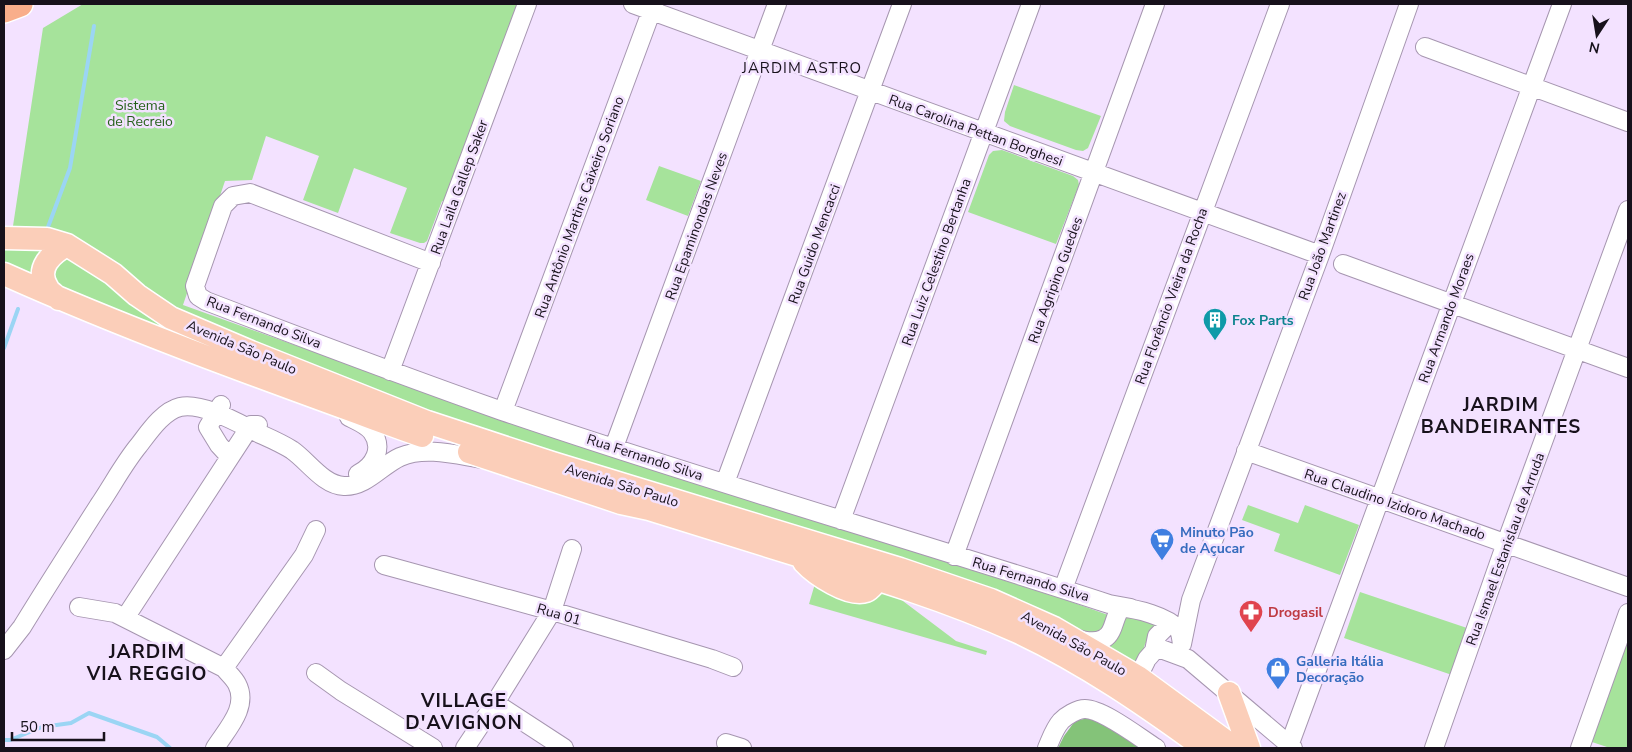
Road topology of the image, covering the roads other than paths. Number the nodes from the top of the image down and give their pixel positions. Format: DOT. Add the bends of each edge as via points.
graph roads {
  1 [pos="20,4"];
  2 [pos="528,4"];
  3 [pos="633,4"];
  4 [pos="777,4"];
  5 [pos="902,4"];
  6 [pos="1031,4"];
  7 [pos="1155,4"];
  8 [pos="1280,4"];
  9 [pos="1409,4"];
  10 [pos="1562,4"];
  11 [pos="653,7"];
  12 [pos="4,10"];
  13 [pos="1425,47"];
  14 [pos="760,50"];
  15 [pos="1531,85"];
  16 [pos="870,91"];
  17 [pos="1628,122"];
  18 [pos="983,132"];
  19 [pos="1094,173"];
  20 [pos="1628,210"];
  21 [pos="1202,213"];
  22 [pos="4,238"];
  23 [pos="67,245"];
  24 [pos="1320,256"];
  25 [pos="431,263"];
  26 [pos="1343,264"];
  27 [pos="4,274"];
  28 [pos="59,299"];
  29 [pos="1452,302"];
  30 [pos="1577,350"];
  31 [pos="1628,368"];
  32 [pos="390,371"];
  33 [pos="300,392"];
  34 [pos="218,409"];
  35 [pos="503,411"];
  36 [pos="250,428"];
  37 [pos="300,445"];
  38 [pos="614,447"];
  39 [pos="1246,451"];
  40 [pos="230,456"];
  41 [pos="493,460"];
  42 [pos="725,483"];
  43 [pos="1379,500"];
  44 [pos="841,520"];
  45 [pos="316,530"];
  46 [pos="1506,543"];
  47 [pos="572,549"];
  48 [pos="954,556"];
  49 [pos="384,566"];
  50 [pos="1628,587"];
  51 [pos="1063,589"];
  52 [pos="1191,600"];
  53 [pos="79,607"];
  54 [pos="1119,609"];
  55 [pos="552,611"];
  56 [pos="1628,616"];
  57 [pos="125,618"];
  58 [pos="1054,628"];
  59 [pos="1176,635"];
  60 [pos="4,650"];
  61 [pos="1154,651"];
  62 [pos="224,668"];
  63 [pos="733,668"];
  64 [pos="316,673"];
  65 [pos="1138,677"];
  66 [pos="1229,693"];
  67 [pos="495,703"];
  68 [pos="1142,703"];
  69 [pos="1191,741"];
  70 [pos="1291,747"];
  71 [pos="215,748"];
  72 [pos="433,748"];
  73 [pos="465,748"];
  74 [pos="564,748"];
  75 [pos="1046,748"];
  76 [pos="1156,748"];
  77 [pos="1204,748"];
  78 [pos="1235,748"];
  79 [pos="1249,748"];
  80 [pos="1434,748"];
  81 [pos="1580,748"];
  1 -- 12 [label="highway"];
  2 -- 25 [label="street, Rua Laila Gallep Saker"];
  3 -- 11 [label="street, Rua Carolina Pettan Borghesi"];
  4 -- 14 [label="street, Rua Epaminondas Neves"];
  5 -- 16 [label="street, Rua Guido Mencacci"];
  6 -- 18 [label="street, Rua Luiz Celestino Bertanha"];
  7 -- 19 [label="street, Rua Agripino Guedes"];
  8 -- 21 [label="street, Rua Florêncio Vieira da Rocha"];
  9 -- 24 [label="street, Rua João Martinez"];
  10 -- 15 [label="street, Rua Armando Moraes"];
  11 -- 14 [label="street, Rua Carolina Pettan Borghesi"];
  11 -- 35 [label="street, Rua Antônio Martins Caixeiro Soriano"];
  13 -- 15 [label="street"];
  14 -- 16 [label="street, Rua Carolina Pettan Borghesi"];
  14 -- 38 [label="street, Rua Epaminondas Neves"];
  15 -- 17 [label="street"];
  15 -- 29 [label="street, Rua Armando Moraes"];
  16 -- 18 [label="street, Rua Carolina Pettan Borghesi"];
  16 -- 42 [label="street, Rua Guido Mencacci"];
  18 -- 19 [label="street, Rua Carolina Pettan Borghesi"];
  18 -- 44 [label="street, Rua Luiz Celestino Bertanha"];
  19 -- 21 [label="street, Rua Carolina Pettan Borghesi"];
  19 -- 48 [label="street, Rua Agripino Guedes"];
  20 -- 30 [label="street, Rua Ismael Estanislau de Arruda"];
  21 -- 24 [label="street, Rua Carolina Pettan Borghesi"];
  21 -- 51 [label="street, Rua Florêncio Vieira da Rocha"];
  22 -- 23 [label="main road, Avenida São Paulo" via="48,239"];
  23 -- 28 [label="main road" via="48,259 44,269 47,288"];
  23 -- 58 [label="main road, Avenida São Paulo" via="113,274 171,318 427,422 900,570 991,600"];
  24 -- 39 [label="street, Rua João Martinez"];
  25 -- 32 [label="street, Rua Laila Gallep Saker"];
  25 -- 32 [label="street, Rua Fernando Silva" via="250,193 233,196 223,206 195,286 198,296 206,302"];
  26 -- 29 [label="street"];
  27 -- 28 [label="main road, Avenida São Paulo"];
  28 -- 33 [label="main road, Avenida São Paulo"];
  29 -- 30 [label="street"];
  29 -- 43 [label="street, Rua Armando Moraes"];
  30 -- 31 [label="street"];
  30 -- 46 [label="street, Rua Ismael Estanislau de Arruda"];
  32 -- 35 [label="street, Rua Fernando Silva"];
  33 -- 37 [label="street" via="362,424 377,441 378,451 365,471 342,477 332,474"];
  33 -- 41 [label="main road, Avenida São Paulo"];
  34 -- 36 [label="street"];
  34 -- 37 [label="street" via="254,418"];
  34 -- 40 [label="street" via="209,431"];
  34 -- 60 [label="street" via="177,407 137,446 22,627"];
  35 -- 38 [label="street, Rua Fernando Silva"];
  36 -- 37 [label="street" via="258,425"];
  36 -- 40 [label="street"];
  36 -- 41 [label="street" via="292,450 334,484 344,486 358,484 392,461 412,454 442,453"];
  38 -- 42 [label="street, Rua Fernando Silva"];
  39 -- 43 [label="street, Rua Claudino Izidoro Machado"];
  39 -- 52 [label="street, Rua João Martinez"];
  40 -- 57 [label="street"];
  41 -- 68 [label="main road, Avenida São Paulo" via="621,503 952,604 1019,632"];
  42 -- 44 [label="street, Rua Fernando Silva"];
  43 -- 46 [label="street, Rua Claudino Izidoro Machado"];
  43 -- 70 [label="street, Rua Armando Moraes"];
  44 -- 48 [label="street, Rua Fernando Silva"];
  45 -- 62 [label="street" via="304,555"];
  46 -- 50 [label="street, Rua Claudino Izidoro Machado"];
  46 -- 80 [label="street, Rua Ismael Estanislau de Arruda"];
  47 -- 55 [label="street"];
  48 -- 51 [label="street, Rua Fernando Silva"];
  49 -- 55 [label="street, Rua 01"];
  51 -- 54 [label="street, Rua Fernando Silva"];
  52 -- 59 [label="street, Rua João Martinez"];
  52 -- 59 [label="street, Rua João Martinez" via="1182,612 1170,619"];
  53 -- 57 [label="street"];
  54 -- 58 [label="street" via="1111,631 1097,642"];
  54 -- 59 [label="street, Rua Fernando Silva"];
  55 -- 63 [label="street, Rua 01" via="712,658"];
  55 -- 67 [label="street"];
  56 -- 81 [label="street"];
  57 -- 62 [label="street"];
  58 -- 65 [label="main road, Avenida São Paulo"];
  59 -- 61 [label="street"];
  59 -- 61 [label="street" via="1162,629"];
  59 -- 66 [label="street"];
  61 -- 65 [label="street"];
  62 -- 71 [label="street" via="236,682 241,693 241,705"];
  64 -- 72 [label="street"];
  65 -- 68 [label="main road" via="1136,690"];
  65 -- 78 [label="main road, Avenida São Paulo"];
  66 -- 70 [label="street"];
  66 -- 79 [label="main road"];
  67 -- 73 [label="street"];
  67 -- 74 [label="street"];
  68 -- 69 [label="main road, Avenida São Paulo"];
  69 -- 77 [label="main road, Avenida São Paulo"];
  75 -- 76 [label="street" via="1062,720 1085,709 1102,714"];
}
